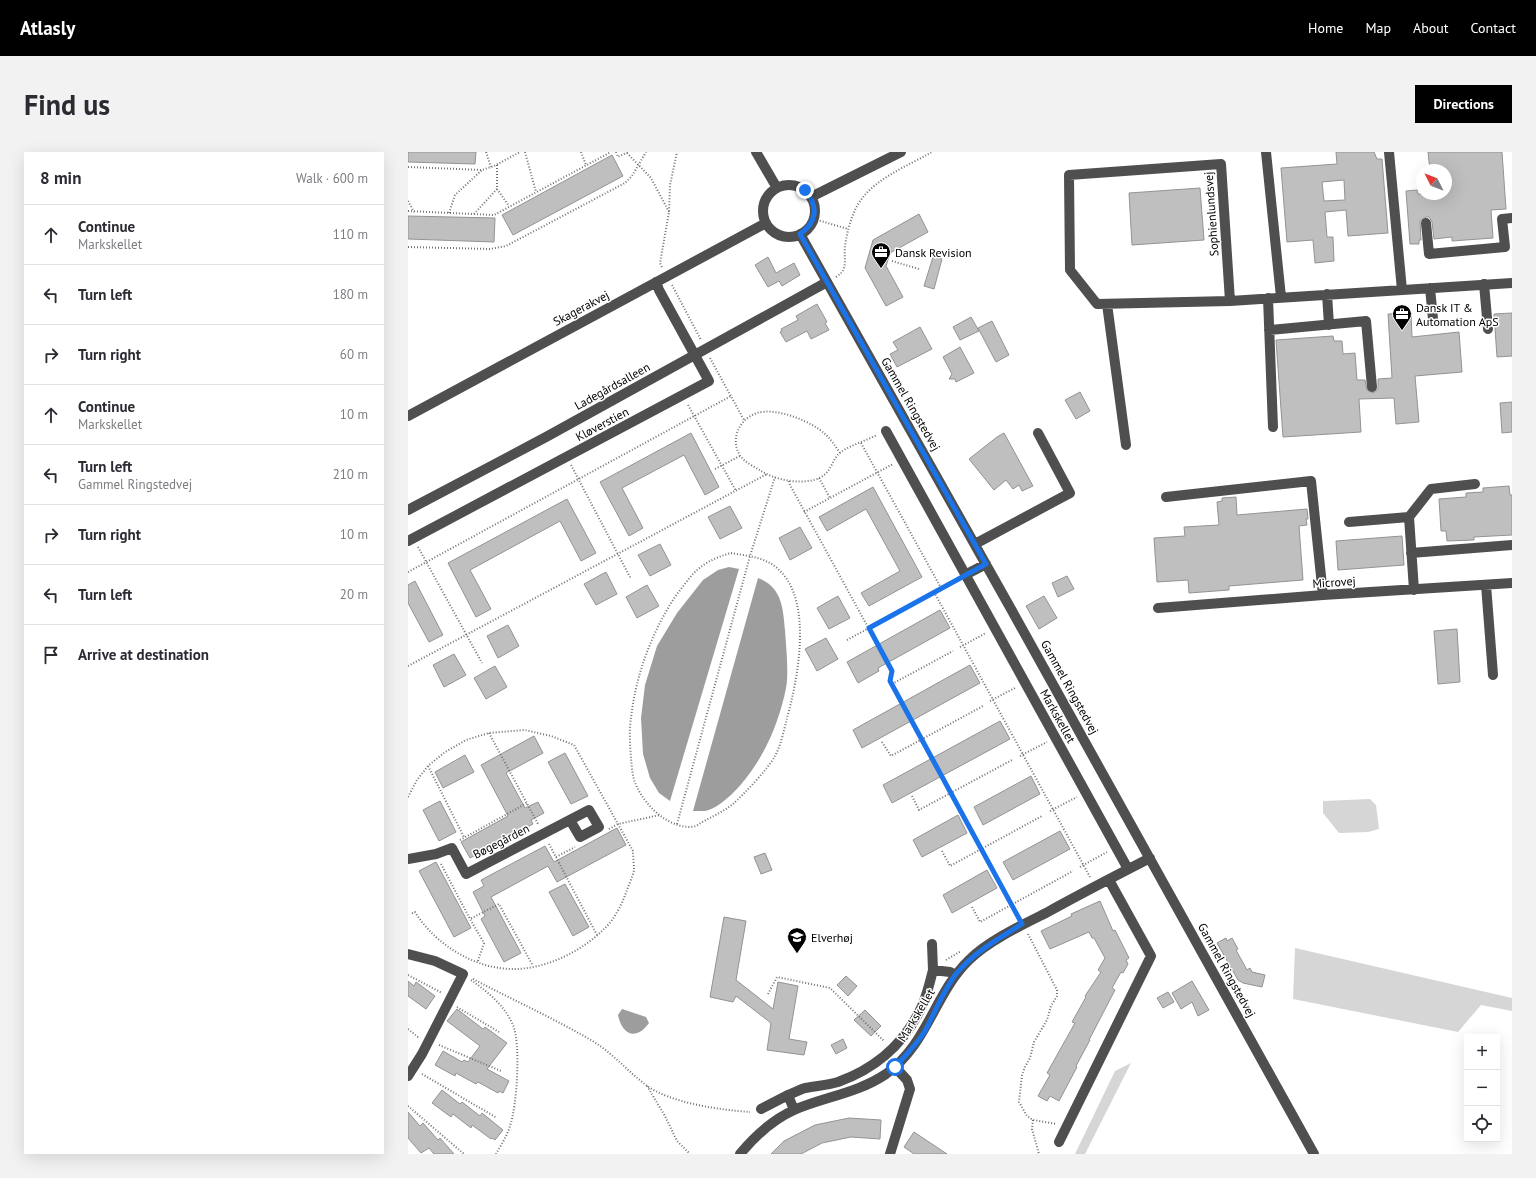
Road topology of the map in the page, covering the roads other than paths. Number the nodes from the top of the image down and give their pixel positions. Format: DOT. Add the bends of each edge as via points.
graph roads {
  1 [pos="756,152"];
  2 [pos="901,152"];
  3 [pos="1266,152"];
  4 [pos="1389,152"];
  5 [pos="776,188"];
  6 [pos="811,197"];
  7 [pos="1512,218"];
  8 [pos="766,223"];
  9 [pos="1426,223"];
  10 [pos="800,234"];
  11 [pos="656,282"];
  12 [pos="827,282"];
  13 [pos="1512,283"];
  14 [pos="1484,284"];
  15 [pos="1430,288"];
  16 [pos="1402,290"];
  17 [pos="1327,294"];
  18 [pos="1281,297"];
  19 [pos="1268,298"];
  20 [pos="1230,301"];
  21 [pos="1107,304"];
  22 [pos="1433,319"];
  23 [pos="1330,325"];
  24 [pos="1488,329"];
  25 [pos="1269,330"];
  26 [pos="695,355"];
  27 [pos="1372,387"];
  28 [pos="408,416"];
  29 [pos="1273,427"];
  30 [pos="886,431"];
  31 [pos="1038,433"];
  32 [pos="1126,446"];
  33 [pos="1475,484"];
  34 [pos="1166,497"];
  35 [pos="408,510"];
  36 [pos="1409,517"];
  37 [pos="1348,522"];
  38 [pos="411,540"];
  39 [pos="975,544"];
  40 [pos="1512,545"];
  41 [pos="1411,553"];
  42 [pos="986,564"];
  43 [pos="965,575"];
  44 [pos="1512,583"];
  45 [pos="1486,585"];
  46 [pos="1414,590"];
  47 [pos="1323,595"];
  48 [pos="1158,608"];
  49 [pos="1493,675"];
  50 [pos="570,820"];
  51 [pos="1150,858"];
  52 [pos="408,859"];
  53 [pos="1128,869"];
  54 [pos="1109,880"];
  55 [pos="932,944"];
  56 [pos="408,954"];
  57 [pos="933,970"];
  58 [pos="956,975"];
  59 [pos="895,1067"];
  60 [pos="410,1073"];
  61 [pos="788,1095"];
  62 [pos="761,1109"];
  63 [pos="794,1110"];
  64 [pos="1059,1142"];
  65 [pos="740,1154"];
  66 [pos="890,1154"];
  67 [pos="1314,1154"];
  1 -- 5 [label="street"];
  2 -- 6 [label="street"];
  3 -- 18 [label="street"];
  4 -- 16 [label="street"];
  5 -- 6 [label="street" via="796,186 805,190"];
  5 -- 8 [label="street" via="764,203"];
  6 -- 10 [label="street" via="815,208 814,219"];
  7 -- 9 [label="street" via="1502,219 1505,247 1429,254"];
  8 -- 10 [label="street" via="781,235"];
  8 -- 11 [label="street, Skagerakvej"];
  10 -- 12 [label="street, Gammel Ringstedvej"];
  11 -- 26 [label="street, Kløverstien"];
  11 -- 28 [label="street, Skagerakvej"];
  12 -- 26 [label="street, Ladegårdsalleen"];
  12 -- 39 [label="street, Gammel Ringstedvej"];
  13 -- 14 [label="street, Sophienlundsvej"];
  14 -- 15 [label="street, Sophienlundsvej"];
  14 -- 24 [label="street"];
  15 -- 16 [label="street, Sophienlundsvej"];
  15 -- 22 [label="street"];
  16 -- 17 [label="street, Sophienlundsvej"];
  17 -- 18 [label="street, Sophienlundsvej"];
  17 -- 23 [label="street"];
  18 -- 19 [label="street, Sophienlundsvej"];
  19 -- 20 [label="street, Sophienlundsvej"];
  19 -- 25 [label="street"];
  20 -- 21 [label="street, Sophienlundsvej"];
  20 -- 21 [label="street, Sophienlundsvej" via="1221,164 1069,176 1070,270 1097,304"];
  21 -- 32 [label="street"];
  23 -- 25 [label="street"];
  23 -- 27 [label="street" via="1366,321"];
  25 -- 29 [label="street"];
  26 -- 35 [label="street, Ladegårdsalleen"];
  26 -- 38 [label="street, Kløverstien" via="709,381"];
  30 -- 43 [label="street, Markskellet"];
  31 -- 39 [label="street" via="1070,493"];
  33 -- 36 [label="street" via="1431,490"];
  34 -- 47 [label="street" via="1311,481"];
  36 -- 37 [label="street"];
  36 -- 41 [label="street"];
  39 -- 42 [label="street, Gammel Ringstedvej"];
  40 -- 41 [label="street"];
  41 -- 46 [label="street"];
  42 -- 43 [label="street"];
  42 -- 51 [label="street, Gammel Ringstedvej"];
  43 -- 53 [label="street, Markskellet"];
  44 -- 45 [label="street, Microvej"];
  45 -- 46 [label="street, Microvej"];
  45 -- 49 [label="street"];
  46 -- 47 [label="street, Microvej"];
  47 -- 48 [label="street, Microvej"];
  50 -- 52 [label="street, Bøgegården" via="466,874 452,848"];
  51 -- 53 [label="street, Markskellet"];
  51 -- 67 [label="street, Gammel Ringstedvej"];
  53 -- 54 [label="street, Markskellet"];
  54 -- 58 [label="street, Markskellet" via="1022,924 982,949"];
  54 -- 64 [label="street" via="1151,956"];
  55 -- 57 [label="street"];
  56 -- 60 [label="street" via="435,961 463,974"];
  57 -- 58 [label="street"];
  57 -- 61 [label="street" via="922,1005 913,1022 880,1061 862,1072 836,1082 805,1088"];
  58 -- 59 [label="street, Markskellet" via="920,1038"];
  59 -- 63 [label="street, Markskellet" via="855,1090"];
  59 -- 66 [label="street" via="907,1080 910,1089"];
  61 -- 62 [label="street"];
  61 -- 63 [label="street"];
  63 -- 65 [label="street, Markskellet" via="766,1127"];
}
